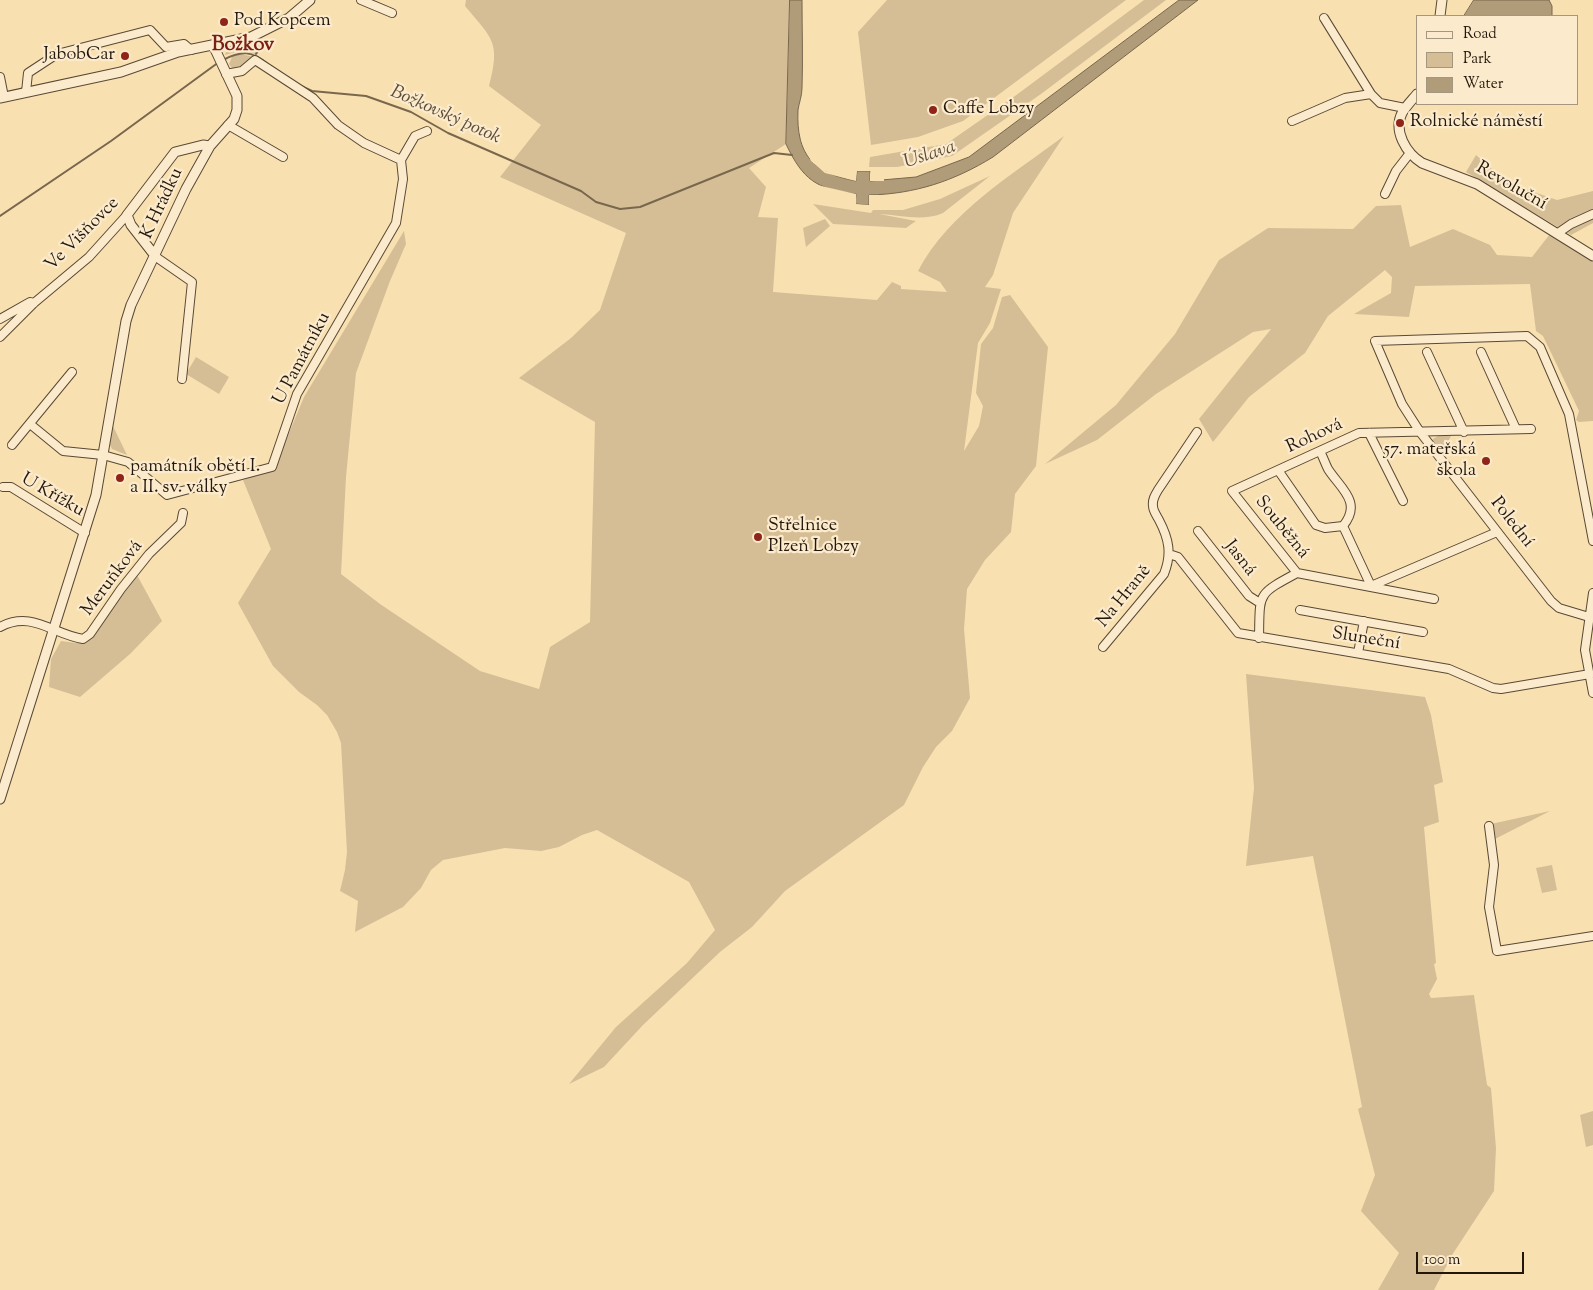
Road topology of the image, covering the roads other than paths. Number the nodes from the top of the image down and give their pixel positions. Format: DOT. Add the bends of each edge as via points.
graph roads {
  1 [pos="310,0"];
  2 [pos="361,0"];
  3 [pos="1442,0"];
  4 [pos="392,13"];
  5 [pos="1440,15"];
  6 [pos="1324,18"];
  7 [pos="214,45"];
  8 [pos="191,50"];
  9 [pos="225,71"];
  10 [pos="0,77"];
  11 [pos="26,92"];
  12 [pos="1371,94"];
  13 [pos="1416,95"];
  14 [pos="2,97"];
  15 [pos="1405,108"];
  16 [pos="1292,121"];
  17 [pos="228,125"];
  18 [pos="427,131"];
  19 [pos="210,146"];
  20 [pos="1410,153"];
  21 [pos="283,157"];
  22 [pos="402,160"];
  23 [pos="1385,194"];
  24 [pos="1593,214"];
  25 [pos="127,215"];
  26 [pos="1558,233"];
  27 [pos="1593,256"];
  28 [pos="156,257"];
  29 [pos="34,303"];
  30 [pos="0,319"];
  31 [pos="0,337"];
  32 [pos="1427,352"];
  33 [pos="1481,352"];
  34 [pos="72,372"];
  35 [pos="182,379"];
  36 [pos="30,424"];
  37 [pos="1516,429"];
  38 [pos="1531,429"];
  39 [pos="1198,432"];
  40 [pos="1420,432"];
  41 [pos="1464,432"];
  42 [pos="1369,433"];
  43 [pos="12,445"];
  44 [pos="1320,451"];
  45 [pos="103,456"];
  46 [pos="1278,470"];
  47 [pos="3,487"];
  48 [pos="1232,491"];
  49 [pos="1403,501"];
  50 [pos="183,513"];
  51 [pos="1343,526"];
  52 [pos="1198,530"];
  53 [pos="1497,532"];
  54 [pos="85,533"];
  55 [pos="1593,541"];
  56 [pos="1170,554"];
  57 [pos="1296,573"];
  58 [pos="1371,586"];
  59 [pos="1593,592"];
  60 [pos="1434,599"];
  61 [pos="1260,603"];
  62 [pos="1300,610"];
  63 [pos="1589,617"];
  64 [pos="1364,621"];
  65 [pos="0,627"];
  66 [pos="54,631"];
  67 [pos="1423,632"];
  68 [pos="1259,638"];
  69 [pos="1104,648"];
  70 [pos="1358,653"];
  71 [pos="1590,674"];
  72 [pos="1593,693"];
  73 [pos="0,799"];
  74 [pos="1489,826"];
  75 [pos="1593,936"];
  1 -- 7 [label="street" via="271,29"];
  2 -- 4 [label="street"];
  3 -- 5 [label="street"];
  6 -- 12 [label="street"];
  7 -- 8 [label="street"];
  7 -- 9 [label="street, K Hrádku"];
  8 -- 11 [label="street" via="121,72"];
  8 -- 11 [label="street" via="184,44 166,47 150,30 141,32 57,54 28,73"];
  9 -- 17 [label="street, K Hrádku" via="238,103 234,119"];
  9 -- 22 [label="street" via="242,71 255,60 313,98 338,124 364,143"];
  10 -- 14 [label="street"];
  11 -- 14 [label="street"];
  12 -- 15 [label="street" via="1380,103"];
  12 -- 16 [label="street" via="1345,98"];
  13 -- 15 [label="street"];
  15 -- 20 [label="street" via="1399,124 1400,133"];
  17 -- 19 [label="street, K Hrádku"];
  17 -- 21 [label="street"];
  18 -- 22 [label="street, U Památníku" via="415,136"];
  19 -- 25 [label="street, Ve Višňovce" via="175,152"];
  19 -- 28 [label="street, K Hrádku" via="186,189"];
  20 -- 23 [label="street" via="1396,171"];
  20 -- 26 [label="street, Revoluční" via="1422,162 1477,184"];
  22 -- 45 [label="street, U Památníku" via="403,179 396,223 297,394 272,468 167,495 128,462"];
  24 -- 26 [label="street"];
  25 -- 28 [label="street, K Hrádku"];
  25 -- 29 [label="street, Ve Višňovce" via="89,257"];
  26 -- 27 [label="street, Revoluční"];
  28 -- 35 [label="street" via="192,282"];
  28 -- 45 [label="street" via="126,321"];
  29 -- 30 [label="street" via="30,302"];
  29 -- 31 [label="street, Ve Višňovce"];
  32 -- 41 [label="street"];
  33 -- 37 [label="street"];
  34 -- 36 [label="street"];
  36 -- 43 [label="street"];
  36 -- 45 [label="street" via="63,451"];
  37 -- 38 [label="street"];
  37 -- 41 [label="street"];
  39 -- 56 [label="street, Na Hraně" via="1154,500 1153,507 1167,536"];
  40 -- 41 [label="street"];
  40 -- 42 [label="street"];
  40 -- 53 [label="street, Polední"];
  40 -- 55 [label="street, Polední" via="1402,404 1375,341 1527,336 1540,347 1569,414"];
  42 -- 44 [label="street, Rohová" via="1359,433"];
  42 -- 49 [label="street, Rohová"];
  44 -- 46 [label="street, Rohová"];
  44 -- 51 [label="street" via="1350,499 1352,506"];
  45 -- 54 [label="street"];
  46 -- 48 [label="street, Rohová"];
  46 -- 51 [label="street" via="1316,524 1326,528"];
  47 -- 54 [label="street, U Křížku" via="12,487"];
  48 -- 57 [label="street, Souběžná"];
  50 -- 66 [label="street, Meruňková" via="181,522 148,554 90,634 83,639"];
  51 -- 58 [label="street"];
  52 -- 61 [label="street, Jasná" via="1249,596"];
  53 -- 58 [label="street"];
  53 -- 63 [label="street, Polední" via="1559,608"];
  54 -- 66 [label="street"];
  56 -- 68 [label="street, Sluneční" via="1178,557 1238,633"];
  56 -- 69 [label="street, Na Hraně" via="1158,583"];
  57 -- 58 [label="street, Souběžná"];
  57 -- 61 [label="street" via="1268,588"];
  58 -- 60 [label="street, Souběžná"];
  59 -- 63 [label="street"];
  61 -- 68 [label="street"];
  62 -- 64 [label="street"];
  63 -- 71 [label="street" via="1585,650"];
  64 -- 67 [label="street"];
  64 -- 70 [label="street"];
  65 -- 66 [label="street" via="10,621 29,620"];
  66 -- 73 [label="street"];
  68 -- 70 [label="street, Sluneční"];
  70 -- 71 [label="street, Sluneční" via="1449,669 1501,689"];
  71 -- 72 [label="street"];
  74 -- 75 [label="street" via="1494,865 1489,907 1497,951"];
}
